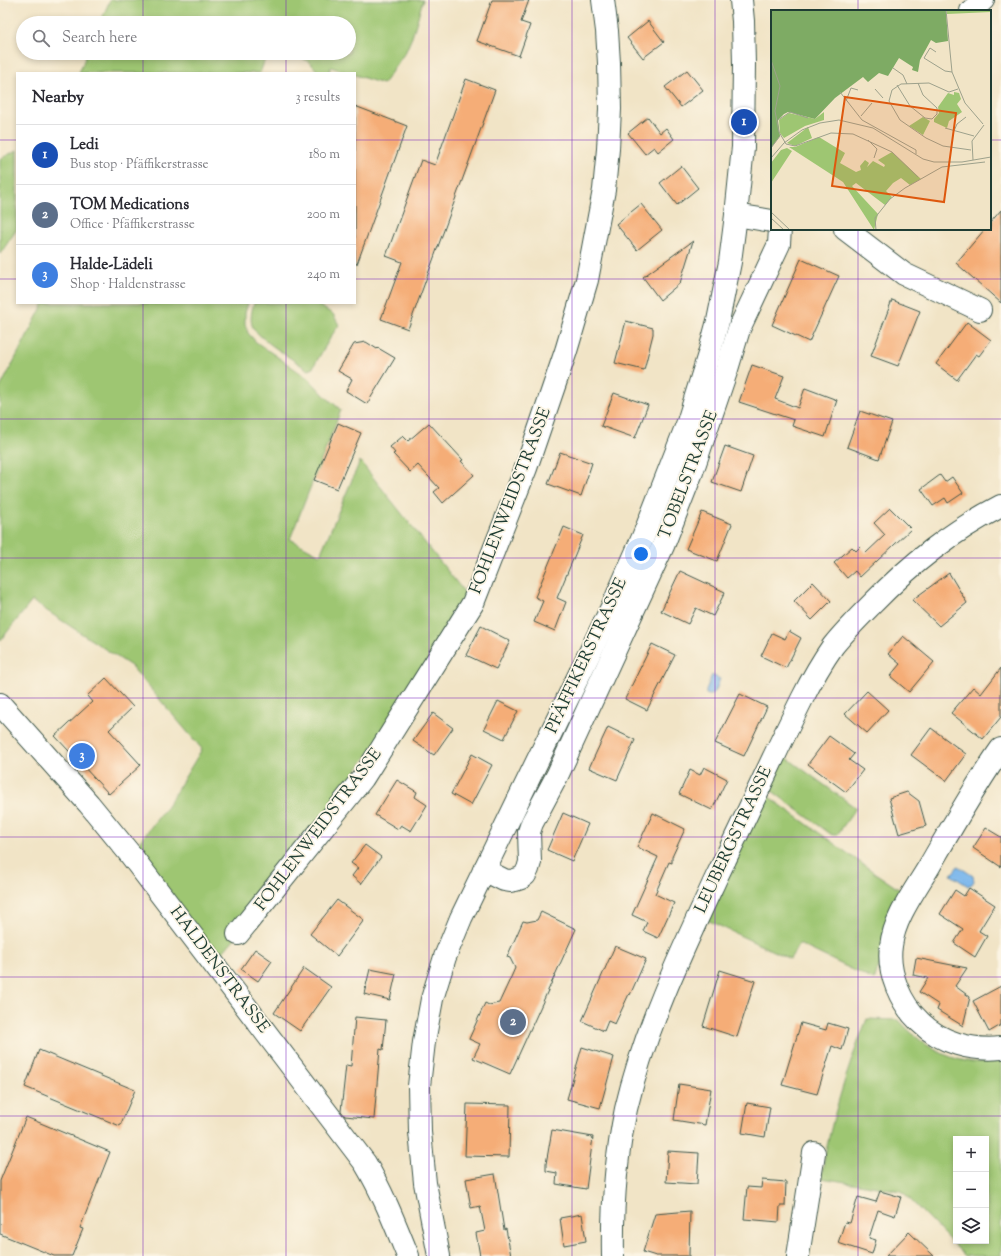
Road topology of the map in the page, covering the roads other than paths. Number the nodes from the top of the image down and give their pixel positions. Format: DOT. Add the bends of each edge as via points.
graph roads {
  1 [pos="603,0"];
  2 [pos="741,0"];
  3 [pos="983,0"];
  4 [pos="972,10"];
  5 [pos="736,215"];
  6 [pos="771,221"];
  7 [pos="780,230"];
  8 [pos="845,230"];
  9 [pos="980,310"];
  10 [pos="1001,506"];
  11 [pos="0,704"];
  12 [pos="1001,749"];
  13 [pos="484,870"];
  14 [pos="238,934"];
  15 [pos="1001,1048"];
  16 [pos="814,1153"];
  17 [pos="408,1256"];
  18 [pos="439,1256"];
  19 [pos="613,1256"];
  20 [pos="798,1256"];
  1 -- 14 [label="street, FOHLENWEIDSTRASSE" via="607,31 610,109 602,197 587,280 566,352 526,468 473,603 363,778"];
  2 -- 5 [label="street, PFÄFFIKERSTRASSE" via="744,122"];
  3 -- 4 [label="street"];
  5 -- 6 [label="street"];
  5 -- 13 [label="street, PFÄFFIKERSTRASSE" via="718,321 688,422 643,537"];
  7 -- 13 [label="street, TOBELSTRASSE" via="779,244 739,329 692,472 663,546 557,776 532,823 529,832 528,869 521,878 510,881"];
  8 -- 9 [label="street" via="904,274"];
  10 -- 19 [label="street, LEUBERGSTRASSE" via="945,540 895,580 833,647 802,699 698,916 653,1022 637,1068 626,1110 619,1155 614,1204"];
  11 -- 17 [label="street, HALDENSTRASSE" via="130,854 366,1163"];
  12 -- 15 [label="street" via="976,785 912,896 896,927 891,947 895,983 901,998 925,1027 954,1043 972,1048"];
  13 -- 18 [label="street, PFÄFFIKERSTRASSE" via="445,958 432,999 424,1042 419,1086 420,1132 425,1183"];
  16 -- 20 [label="street"];
}
